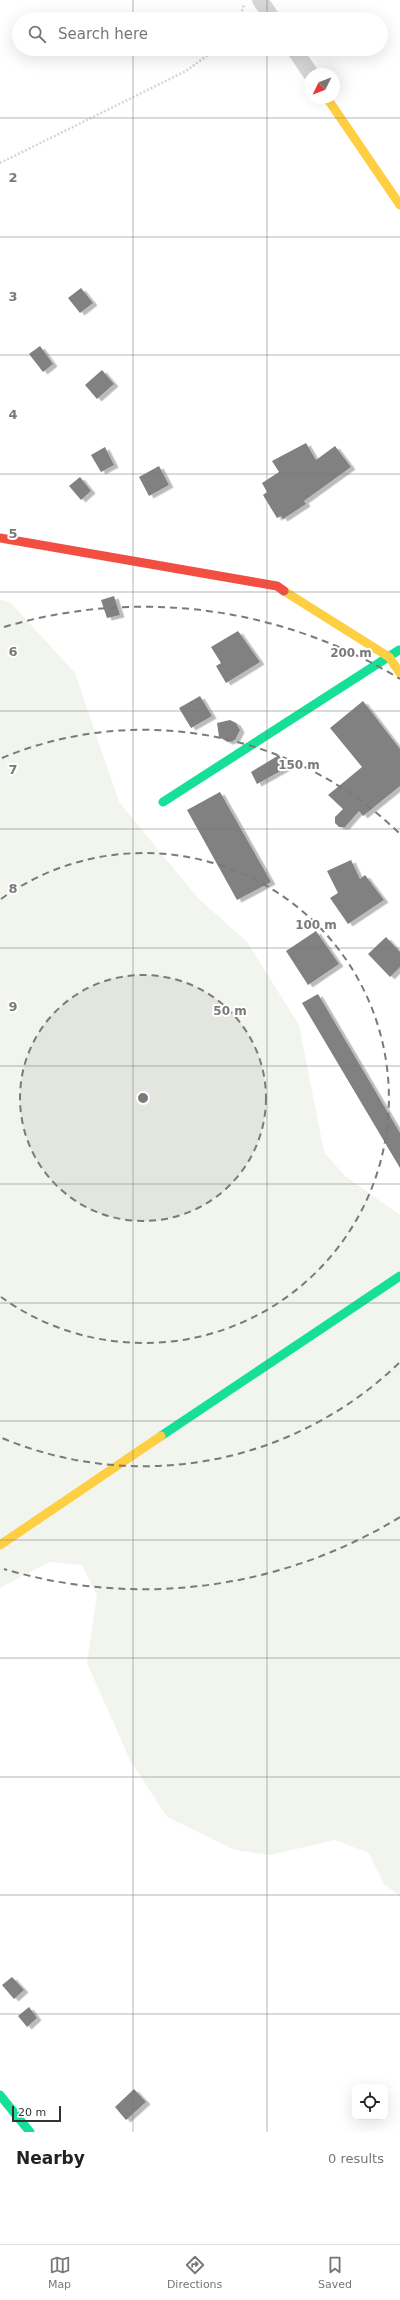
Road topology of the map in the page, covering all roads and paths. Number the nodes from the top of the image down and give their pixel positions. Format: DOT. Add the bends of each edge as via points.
graph roads {
  1 [pos="245,0"];
  2 [pos="260,0"];
  3 [pos="242,12"];
  4 [pos="268,12"];
  5 [pos="206,56"];
  6 [pos="299,56"];
  7 [pos="307,68"];
  8 [pos="331,104"];
  9 [pos="0,162"];
  10 [pos="400,205"];
  11 [pos="0,538"];
  12 [pos="400,649"];
  13 [pos="389,657"];
  14 [pos="400,673"];
  15 [pos="163,802"];
  16 [pos="400,1276"];
  17 [pos="0,1545"];
  18 [pos="0,2095"];
  19 [pos="30,2132"];
  1 -- 3 [label="path"];
  2 -- 4 [label="street"];
  5 -- 9 [label="path" via="186,71"];
  6 -- 7 [label="street"];
  8 -- 10 [label="street"];
  11 -- 13 [label="street" via="278,586"];
  12 -- 13 [label="street"];
  13 -- 14 [label="street"];
  13 -- 15 [label="street"];
  16 -- 17 [label="street"];
  18 -- 19 [label="street"];
}
